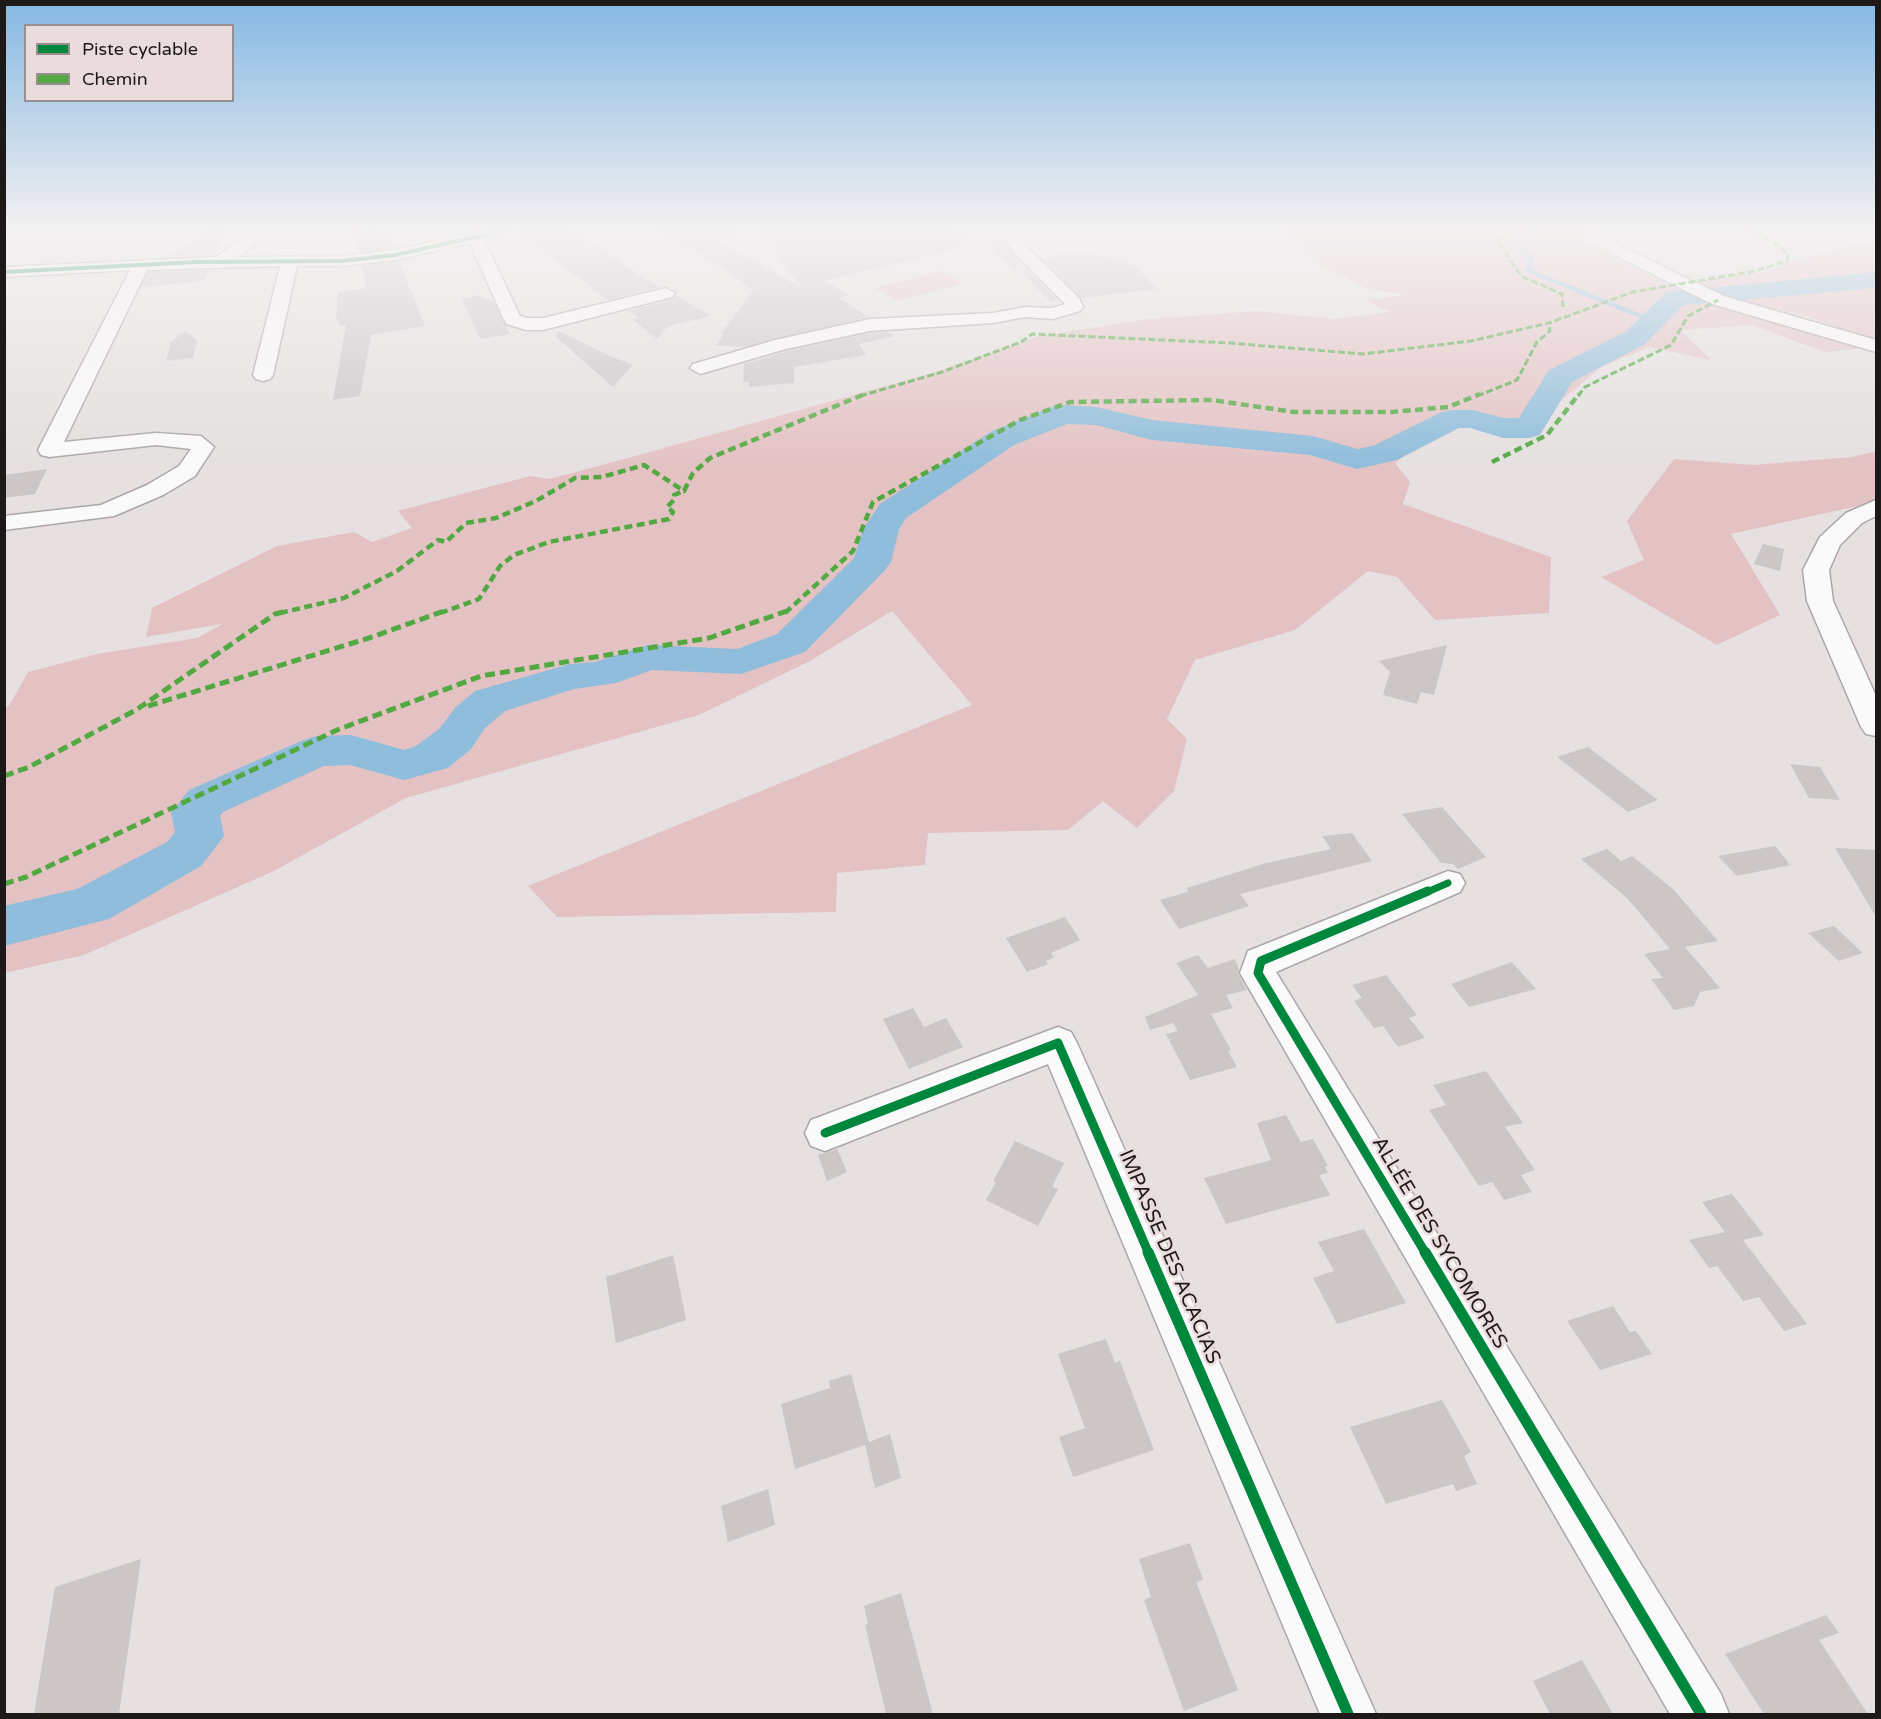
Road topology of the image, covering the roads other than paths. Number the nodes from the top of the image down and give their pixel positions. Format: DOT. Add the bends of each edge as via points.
graph roads {
  1 [pos="120,307"];
  2 [pos="279,307"];
  3 [pos="507,307"];
  4 [pos="610,307"];
  5 [pos="1073,307"];
  6 [pos="1743,307"];
  7 [pos="993,318"];
  8 [pos="1032,334"];
  9 [pos="1876,346"];
  10 [pos="700,368"];
  11 [pos="263,375"];
  12 [pos="1876,507"];
  13 [pos="4,523"];
  14 [pos="1876,727"];
  15 [pos="1448,883"];
  16 [pos="825,1133"];
  17 [pos="1348,1714"];
  18 [pos="1701,1714"];
  1 -- 13 [label="street" via="49,450 156,439 193,441 203,447 188,471 106,511"];
  2 -- 11 [label="street"];
  3 -- 4 [label="street" via="513,320 526,324 543,324"];
  5 -- 7 [label="street" via="1053,314 1025,312"];
  6 -- 9 [label="street"];
  7 -- 8 [label="street" via="1007,331"];
  7 -- 10 [label="street" via="870,325 782,344"];
  12 -- 14 [label="street" via="1854,518 1829,542 1816,570 1820,601"];
  15 -- 18 [label="street, ALLÉE DES SYCOMORES" via="1261,961 1258,973"];
  16 -- 17 [label="street, IMPASSE DES ACACIAS" via="1058,1043"];
}
